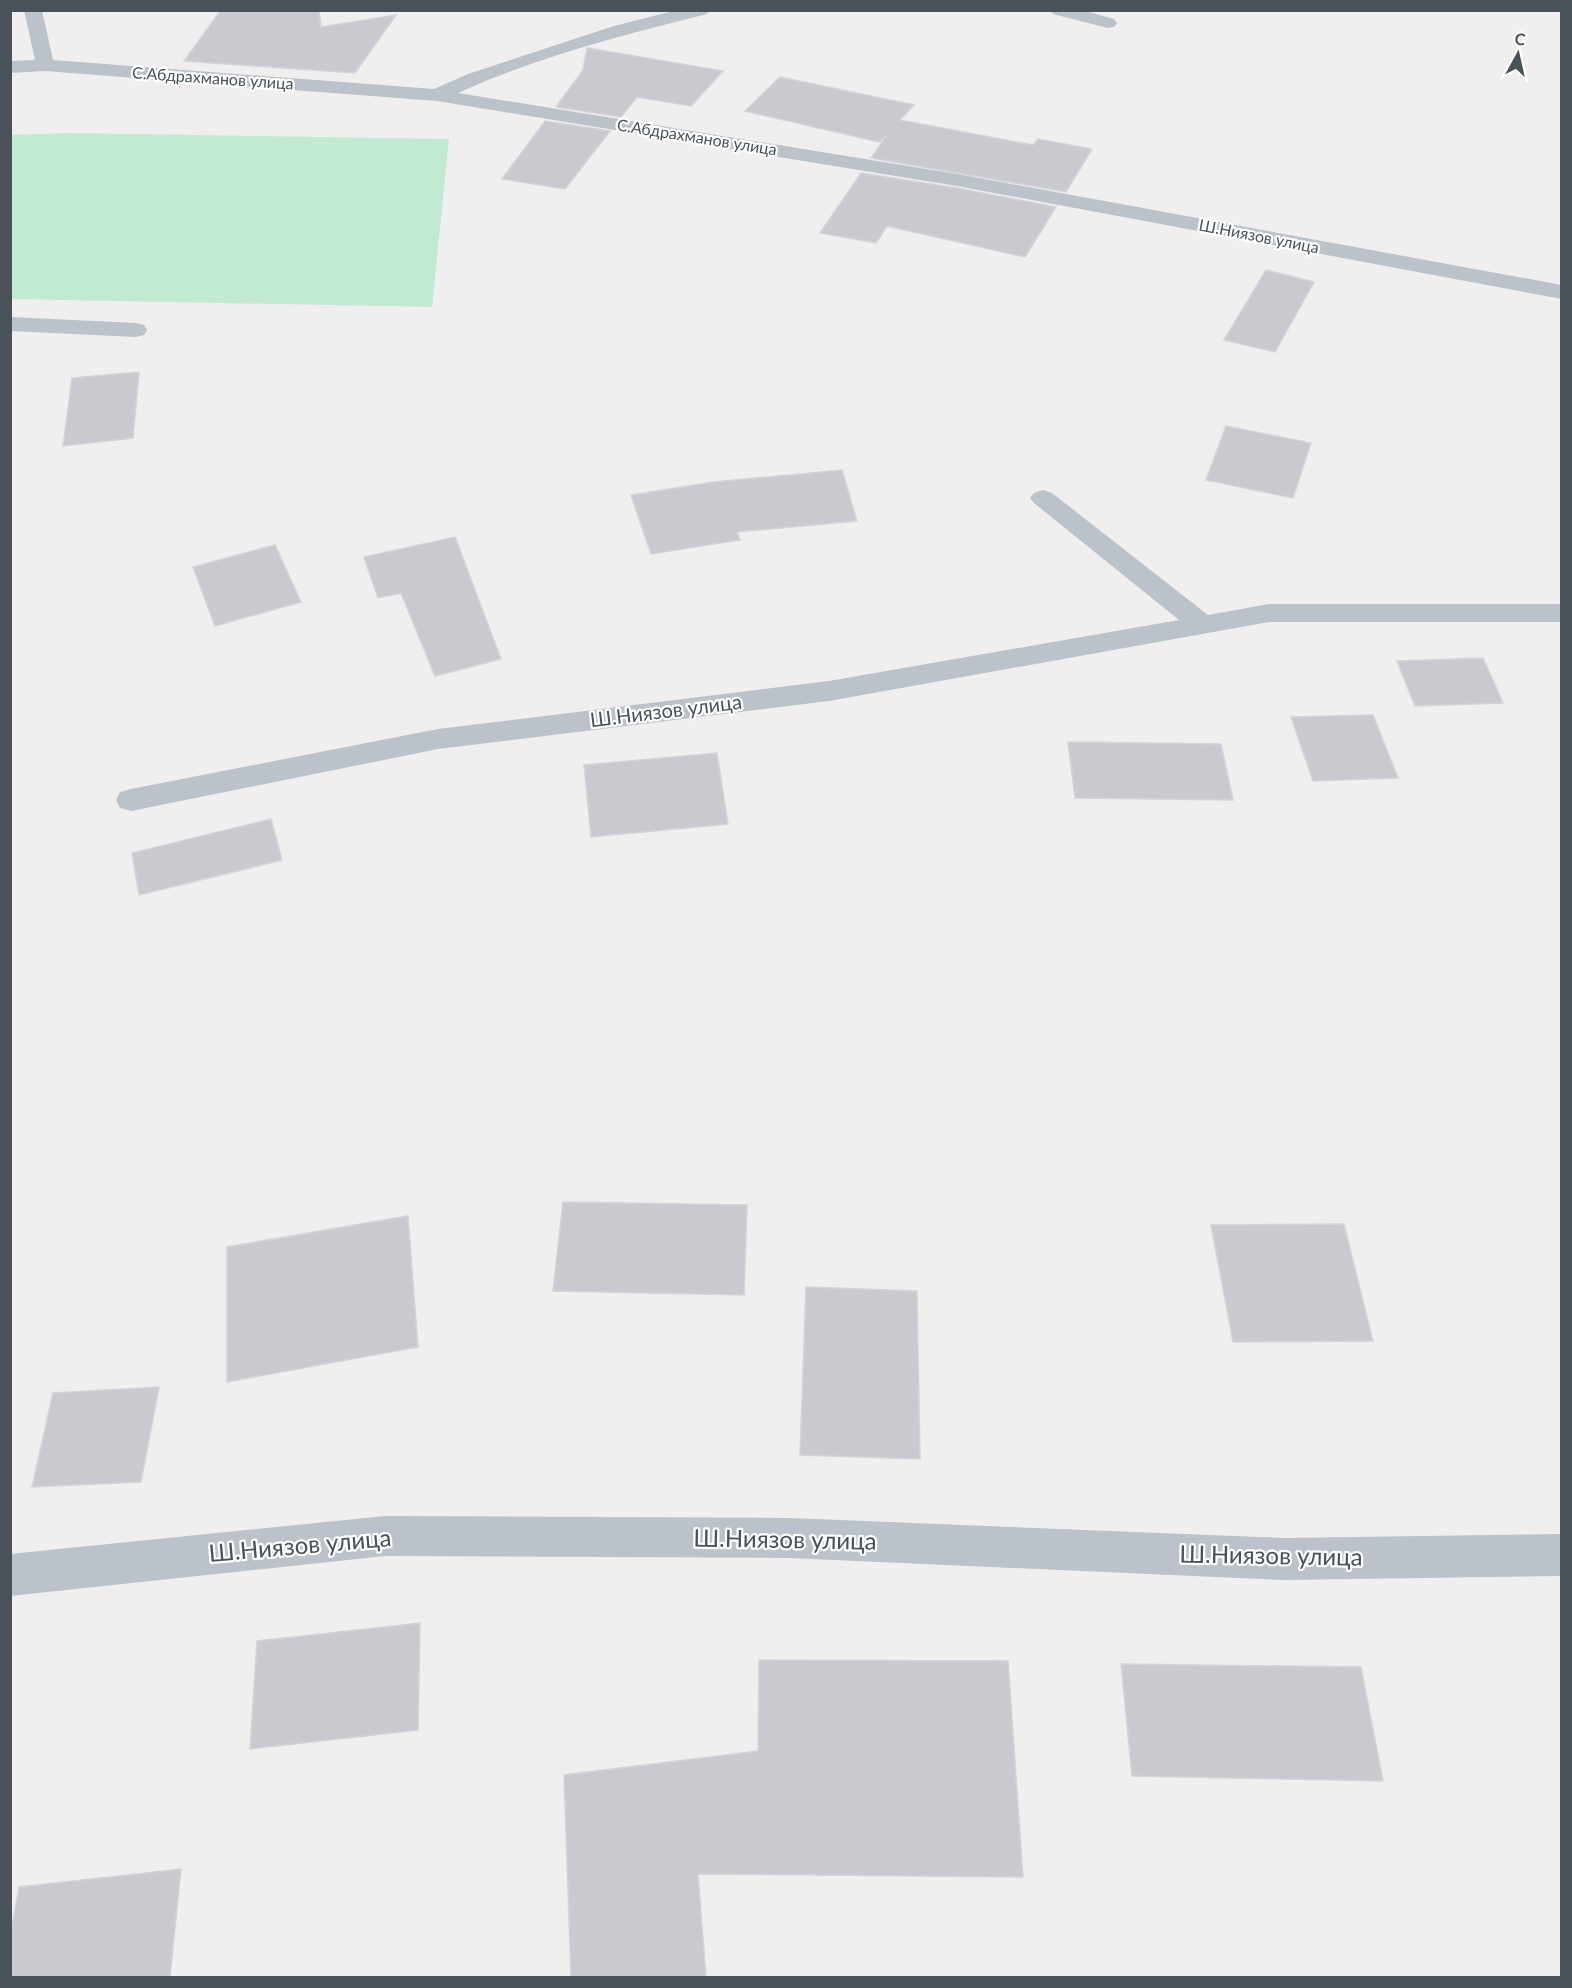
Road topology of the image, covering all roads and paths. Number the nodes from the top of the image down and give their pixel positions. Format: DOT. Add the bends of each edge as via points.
graph roads {
  1 [pos="33,10"];
  2 [pos="701,10"];
  3 [pos="1059,10"];
  4 [pos="1108,23"];
  5 [pos="45,65"];
  6 [pos="10,67"];
  7 [pos="437,95"];
  8 [pos="957,180"];
  9 [pos="1562,292"];
  10 [pos="10,324"];
  11 [pos="136,330"];
  12 [pos="1043,498"];
  13 [pos="1562,613"];
  14 [pos="1203,625"];
  15 [pos="131,800"];
  16 [pos="1562,1555"];
  17 [pos="10,1575"];
  1 -- 5 [label="street"];
  2 -- 7 [label="street, С.Абдрахманов улица" via="620,30 475,78"];
  3 -- 4 [label="street"];
  5 -- 6 [label="street, С.Абдрахманов улица"];
  5 -- 7 [label="street, С.Абдрахманов улица"];
  7 -- 8 [label="street, С.Абдрахманов улица"];
  8 -- 9 [label="street, Ш.Ниязов улица"];
  10 -- 11 [label="street"];
  12 -- 14 [label="street"];
  13 -- 14 [label="street, Ш.Ниязов улица" via="1269,613"];
  14 -- 15 [label="street, Ш.Ниязов улица" via="829,691 438,739"];
  16 -- 17 [label="street, Ш.Ниязов улица" via="1284,1559 789,1538 385,1536"];
}
